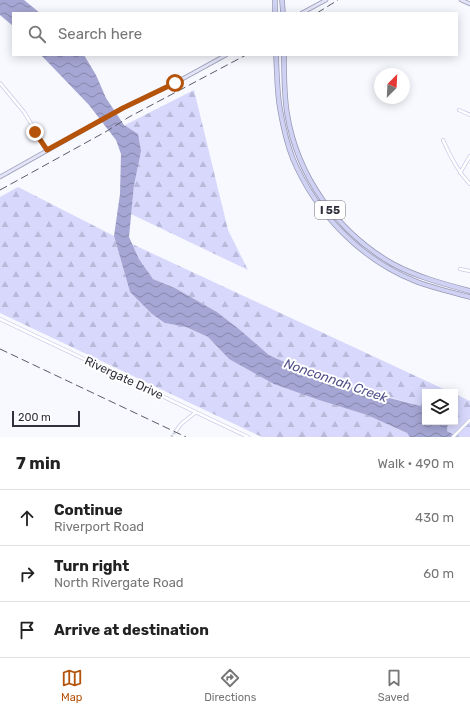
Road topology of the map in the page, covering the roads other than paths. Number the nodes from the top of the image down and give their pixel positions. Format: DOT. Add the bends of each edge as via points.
graph roads {
  1 [pos="274,0"];
  2 [pos="283,0"];
  3 [pos="463,0"];
  4 [pos="324,1"];
  5 [pos="470,4"];
  6 [pos="275,12"];
  7 [pos="283,12"];
  8 [pos="304,12"];
  9 [pos="224,56"];
  10 [pos="276,56"];
  11 [pos="284,56"];
  12 [pos="0,82"];
  13 [pos="459,110"];
  14 [pos="470,115"];
  15 [pos="443,140"];
  16 [pos="47,150"];
  17 [pos="470,156"];
  18 [pos="460,173"];
  19 [pos="0,176"];
  20 [pos="470,184"];
  21 [pos="460,269"];
  22 [pos="470,271"];
  23 [pos="470,291"];
  24 [pos="470,297"];
  25 [pos="0,319"];
  26 [pos="196,412"];
  27 [pos="470,420"];
  28 [pos="176,431"];
  29 [pos="248,437"];
  30 [pos="453,437"];
  1 -- 6 [label="highway"];
  2 -- 7 [label="highway"];
  3 -- 5 [label="main road"];
  4 -- 8 [label="main road"];
  9 -- 16 [label="main road"];
  10 -- 24 [label="highway, I 55" via="280,108 293,158 305,184 329,218 368,254 390,268 440,290"];
  11 -- 23 [label="highway, I 55" via="287,113 292,134 310,180 334,216 371,250 394,264 422,277"];
  12 -- 16 [label="street" via="24,112"];
  13 -- 14 [label="street"];
  15 -- 18 [label="street"];
  16 -- 19 [label="main road"];
  17 -- 18 [label="street"];
  18 -- 20 [label="street"];
  21 -- 22 [label="street"];
  25 -- 26 [label="street, Rivergate Drive"];
  26 -- 28 [label="street"];
  26 -- 29 [label="street, Rivergate Drive"];
  27 -- 30 [label="street"];
}
